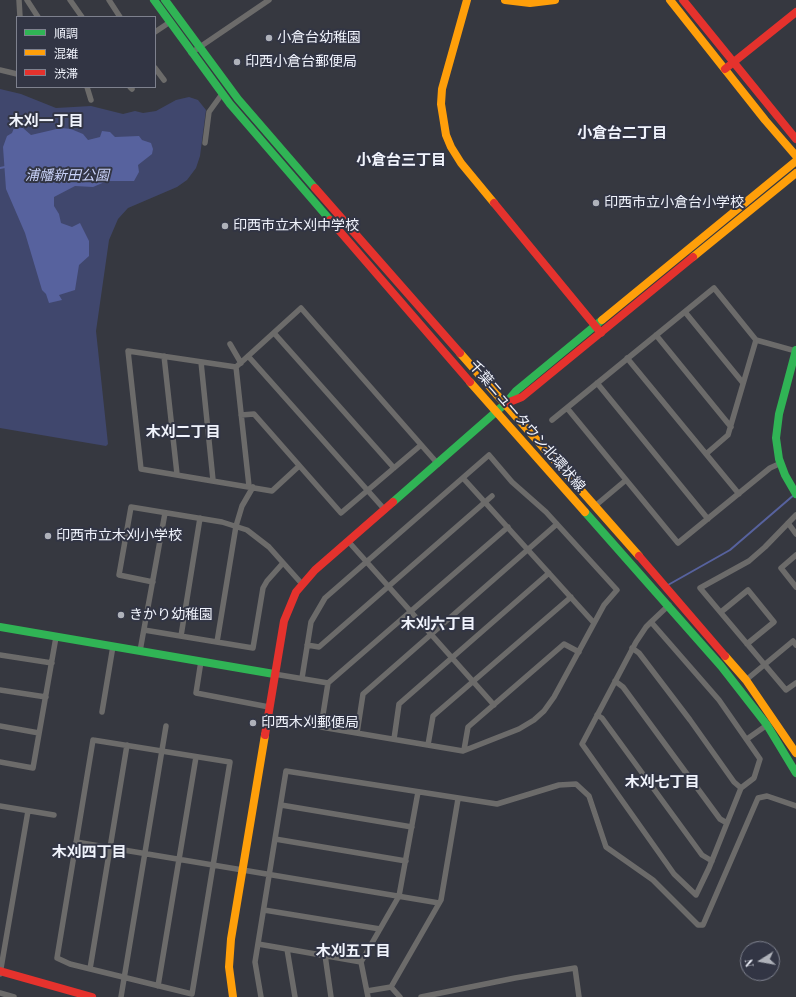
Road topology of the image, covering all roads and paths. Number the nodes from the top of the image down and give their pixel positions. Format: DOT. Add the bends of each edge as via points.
graph roads {
  1 [pos="19,0"];
  2 [pos="27,0"];
  3 [pos="70,0"];
  4 [pos="109,0"];
  5 [pos="154,0"];
  6 [pos="165,0"];
  7 [pos="269,0"];
  8 [pos="467,0"];
  9 [pos="505,0"];
  10 [pos="555,0"];
  11 [pos="670,0"];
  12 [pos="683,0"];
  13 [pos="796,12"];
  14 [pos="20,16"];
  15 [pos="37,16"];
  16 [pos="81,16"];
  17 [pos="119,16"];
  18 [pos="170,22"];
  19 [pos="156,31"];
  20 [pos="195,50"];
  21 [pos="734,62"];
  22 [pos="156,69"];
  23 [pos="725,69"];
  24 [pos="0,70"];
  25 [pos="16,74"];
  26 [pos="164,80"];
  27 [pos="87,88"];
  28 [pos="219,97"];
  29 [pos="91,100"];
  30 [pos="796,139"];
  31 [pos="205,143"];
  32 [pos="796,156"];
  33 [pos="796,161"];
  34 [pos="796,173"];
  35 [pos="363,243"];
  36 [pos="356,249"];
  37 [pos="685,312"];
  38 [pos="595,326"];
  39 [pos="274,333"];
  40 [pos="601,333"];
  41 [pos="656,335"];
  42 [pos="756,340"];
  43 [pos="230,344"];
  44 [pos="796,350"];
  45 [pos="164,356"];
  46 [pos="248,356"];
  47 [pos="627,358"];
  48 [pos="201,362"];
  49 [pos="238,365"];
  50 [pos="597,383"];
  51 [pos="744,383"];
  52 [pos="506,403"];
  53 [pos="567,408"];
  54 [pos="496,412"];
  55 [pos="241,415"];
  56 [pos="552,420"];
  57 [pos="731,427"];
  58 [pos="421,445"];
  59 [pos="706,454"];
  60 [pos="781,463"];
  61 [pos="438,464"];
  62 [pos="298,467"];
  63 [pos="394,468"];
  64 [pos="177,474"];
  65 [pos="463,478"];
  66 [pos="213,480"];
  67 [pos="626,480"];
  68 [pos="251,487"];
  69 [pos="367,491"];
  70 [pos="739,494"];
  71 [pos="796,494"];
  72 [pos="492,496"];
  73 [pos="485,502"];
  74 [pos="594,506"];
  75 [pos="385,510"];
  76 [pos="165,513"];
  77 [pos="796,515"];
  78 [pos="200,518"];
  79 [pos="708,519"];
  80 [pos="557,524"];
  81 [pos="788,524"];
  82 [pos="236,526"];
  83 [pos="508,527"];
  84 [pos="796,534"];
  85 [pos="348,541"];
  86 [pos="528,550"];
  87 [pos="796,555"];
  88 [pos="366,562"];
  89 [pos="283,564"];
  90 [pos="549,573"];
  91 [pos="153,582"];
  92 [pos="302,584"];
  93 [pos="389,586"];
  94 [pos="796,587"];
  95 [pos="571,597"];
  96 [pos="669,605"];
  97 [pos="411,611"];
  98 [pos="721,612"];
  99 [pos="651,622"];
  100 [pos="594,623"];
  101 [pos="0,627"];
  102 [pos="144,630"];
  103 [pos="431,634"];
  104 [pos="181,636"];
  105 [pos="56,637"];
  106 [pos="217,642"];
  107 [pos="307,644"];
  108 [pos="748,644"];
  109 [pos="113,646"];
  110 [pos="796,646"];
  111 [pos="632,648"];
  112 [pos="140,651"];
  113 [pos="579,652"];
  114 [pos="0,655"];
  115 [pos="452,658"];
  116 [pos="201,661"];
  117 [pos="52,663"];
  118 [pos="765,664"];
  119 [pos="274,674"];
  120 [pos="302,678"];
  121 [pos="746,680"];
  122 [pos="473,681"];
  123 [pos="615,681"];
  124 [pos="328,683"];
  125 [pos="796,683"];
  126 [pos="0,690"];
  127 [pos="46,697"];
  128 [pos="494,705"];
  129 [pos="269,707"];
  130 [pos="102,712"];
  131 [pos="596,715"];
  132 [pos="767,725"];
  133 [pos="0,726"];
  134 [pos="166,726"];
  135 [pos="39,733"];
  136 [pos="357,733"];
  137 [pos="394,739"];
  138 [pos="747,739"];
  139 [pos="127,745"];
  140 [pos="428,745"];
  141 [pos="464,750"];
  142 [pos="162,751"];
  143 [pos="796,753"];
  144 [pos="196,757"];
  145 [pos="0,762"];
  146 [pos="796,772"];
  147 [pos="741,788"];
  148 [pos="418,792"];
  149 [pos="458,799"];
  150 [pos="281,805"];
  151 [pos="0,806"];
  152 [pos="796,806"];
  153 [pos="28,811"];
  154 [pos="54,816"];
  155 [pos="727,823"];
  156 [pos="412,827"];
  157 [pos="275,839"];
  158 [pos="76,842"];
  159 [pos="110,847"];
  160 [pos="145,853"];
  161 [pos="179,859"];
  162 [pos="712,861"];
  163 [pos="406,862"];
  164 [pos="214,864"];
  165 [pos="242,870"];
  166 [pos="270,874"];
  167 [pos="399,896"];
  168 [pos="439,903"];
  169 [pos="264,910"];
  170 [pos="380,929"];
  171 [pos="3,942"];
  172 [pos="258,944"];
  173 [pos="287,949"];
  174 [pos="325,955"];
  175 [pos="361,962"];
  176 [pos="90,969"];
  177 [pos="1,972"];
  178 [pos="124,978"];
  179 [pos="158,986"];
  180 [pos="391,988"];
  181 [pos="0,993"];
  182 [pos="368,994"];
  183 [pos="14,997"];
  184 [pos="92,997"];
  185 [pos="121,997"];
  186 [pos="232,997"];
  187 [pos="261,997"];
  188 [pos="295,997"];
  189 [pos="332,997"];
  190 [pos="400,997"];
  191 [pos="421,997"];
  192 [pos="579,997"];
  1 -- 14 [label="street"];
  2 -- 15 [label="street"];
  3 -- 16 [label="street"];
  4 -- 17 [label="street"];
  5 -- 18 [label="street"];
  6 -- 20 [label="street"];
  7 -- 20 [label="street"];
  8 -- 38 [label="street" via="442,89 441,104 446,135 461,163"];
  9 -- 10 [label="street" via="530,3"];
  11 -- 23 [label="street"];
  12 -- 21 [label="street"];
  13 -- 21 [label="street"];
  18 -- 19 [label="street"];
  18 -- 20 [label="street"];
  20 -- 28 [label="street"];
  20 -- 35 [label="street, 千葉ニュータウン北環状線"];
  21 -- 23 [label="street"];
  21 -- 30 [label="street"];
  22 -- 26 [label="street"];
  23 -- 32 [label="street"];
  24 -- 25 [label="street"];
  27 -- 29 [label="street"];
  28 -- 31 [label="street" via="210,112"];
  28 -- 36 [label="street, 千葉ニュータウン北環状線" via="230,104"];
  33 -- 38 [label="street"];
  34 -- 40 [label="street"];
  35 -- 36 [label="street"];
  35 -- 52 [label="street, 千葉ニュータウン北環状線"];
  36 -- 54 [label="street, 千葉ニュータウン北環状線"];
  37 -- 41 [label="street"];
  37 -- 42 [label="street" via="714,288"];
  37 -- 51 [label="street"];
  38 -- 40 [label="street"];
  38 -- 52 [label="street" via="516,391"];
  39 -- 46 [label="street"];
  39 -- 58 [label="street" via="302,308"];
  39 -- 63 [label="street"];
  40 -- 52 [label="street" via="522,397"];
  41 -- 47 [label="street"];
  41 -- 57 [label="street"];
  42 -- 44 [label="street"];
  42 -- 51 [label="street"];
  43 -- 49 [label="street"];
  44 -- 60 [label="street" via="779,414 776,438"];
  45 -- 48 [label="street"];
  45 -- 64 [label="street"];
  45 -- 64 [label="street" via="128,351 141,468"];
  46 -- 49 [label="street"];
  46 -- 69 [label="street"];
  47 -- 50 [label="street"];
  47 -- 59 [label="street"];
  48 -- 49 [label="street"];
  48 -- 66 [label="street"];
  49 -- 55 [label="street"];
  50 -- 53 [label="street"];
  50 -- 79 [label="street"];
  51 -- 57 [label="street"];
  52 -- 54 [label="street"];
  52 -- 74 [label="street, 千葉ニュータウン北環状線"];
  53 -- 56 [label="street"];
  53 -- 67 [label="street"];
  54 -- 61 [label="street"];
  54 -- 96 [label="street, 千葉ニュータウン北環状線"];
  55 -- 62 [label="street" via="254,414"];
  55 -- 68 [label="street"];
  57 -- 59 [label="street" via="728,436"];
  58 -- 61 [label="street"];
  58 -- 63 [label="street"];
  59 -- 70 [label="street"];
  60 -- 70 [label="street" via="770,468"];
  60 -- 71 [label="street"];
  61 -- 75 [label="street"];
  62 -- 68 [label="street" via="272,491"];
  62 -- 69 [label="street" via="341,513"];
  63 -- 69 [label="street"];
  64 -- 66 [label="street"];
  65 -- 73 [label="street"];
  65 -- 80 [label="street" via="489,455 512,482"];
  65 -- 88 [label="street"];
  66 -- 68 [label="street"];
  67 -- 74 [label="street"];
  67 -- 79 [label="street" via="678,543"];
  68 -- 82 [label="street"];
  69 -- 75 [label="street"];
  70 -- 79 [label="street"];
  72 -- 73 [label="street"];
  73 -- 83 [label="street"];
  73 -- 93 [label="street"];
  74 -- 121 [label="street, 千葉ニュータウン北環状線"];
  75 -- 85 [label="street"];
  76 -- 78 [label="street"];
  76 -- 91 [label="street"];
  76 -- 91 [label="street" via="131,507 119,575"];
  77 -- 81 [label="street"];
  78 -- 82 [label="street"];
  78 -- 104 [label="street"];
  80 -- 86 [label="street"];
  80 -- 100 [label="street" via="617,590"];
  81 -- 84 [label="street"];
  81 -- 98 [label="street" via="749,561 700,588"];
  82 -- 89 [label="street" via="258,537"];
  82 -- 106 [label="street"];
  83 -- 86 [label="street"];
  83 -- 97 [label="street"];
  85 -- 88 [label="street"];
  85 -- 92 [label="street"];
  86 -- 90 [label="street"];
  86 -- 103 [label="street"];
  87 -- 94 [label="street" via="781,568"];
  88 -- 93 [label="street"];
  88 -- 107 [label="street" via="320,605 311,622"];
  89 -- 92 [label="street"];
  89 -- 106 [label="street" via="270,576 263,588 253,648"];
  90 -- 95 [label="street"];
  90 -- 115 [label="street"];
  91 -- 102 [label="street"];
  92 -- 119 [label="street" via="286,613"];
  93 -- 97 [label="street"];
  93 -- 107 [label="street" via="319,647"];
  95 -- 100 [label="street"];
  95 -- 122 [label="street"];
  96 -- 99 [label="street"];
  96 -- 132 [label="street, 千葉ニュータウン北環状線"];
  97 -- 103 [label="street"];
  97 -- 124 [label="street"];
  98 -- 108 [label="street"];
  98 -- 108 [label="street" via="748,590 774,622"];
  99 -- 111 [label="street"];
  99 -- 138 [label="street" via="719,700"];
  100 -- 113 [label="street"];
  101 -- 105 [label="street"];
  102 -- 104 [label="street"];
  102 -- 112 [label="street"];
  103 -- 115 [label="street"];
  103 -- 136 [label="street" via="363,694"];
  104 -- 106 [label="street"];
  105 -- 109 [label="street"];
  105 -- 117 [label="street"];
  107 -- 120 [label="street"];
  108 -- 118 [label="street"];
  109 -- 112 [label="street"];
  109 -- 130 [label="street"];
  110 -- 118 [label="street" via="793,641"];
  111 -- 123 [label="street"];
  111 -- 147 [label="street" via="639,653"];
  112 -- 116 [label="street"];
  113 -- 128 [label="street" via="564,644"];
  113 -- 141 [label="street" via="554,697 540,715 519,729"];
  114 -- 117 [label="street"];
  115 -- 122 [label="street"];
  115 -- 137 [label="street" via="399,704"];
  116 -- 119 [label="street"];
  116 -- 129 [label="street" via="196,693"];
  117 -- 127 [label="street"];
  118 -- 121 [label="street"];
  118 -- 125 [label="street" via="786,690"];
  119 -- 120 [label="street"];
  119 -- 129 [label="street"];
  120 -- 124 [label="street"];
  121 -- 143 [label="street, 千葉ニュータウン北環状線"];
  122 -- 128 [label="street"];
  122 -- 140 [label="street" via="433,716"];
  123 -- 131 [label="street"];
  123 -- 155 [label="street" via="720,819"];
  124 -- 136 [label="street" via="321,727"];
  126 -- 127 [label="street"];
  127 -- 135 [label="street"];
  128 -- 141 [label="street" via="468,727"];
  129 -- 165 [label="street"];
  131 -- 162 [label="street" via="602,718 702,855"];
  131 -- 162 [label="street" via="582,744 674,874 696,895"];
  132 -- 138 [label="street"];
  132 -- 146 [label="street, 千葉ニュータウン北環状線"];
  133 -- 135 [label="street"];
  134 -- 142 [label="street"];
  135 -- 145 [label="street" via="33,768"];
  136 -- 137 [label="street"];
  137 -- 140 [label="street"];
  138 -- 147 [label="street" via="760,759 754,778"];
  139 -- 142 [label="street"];
  139 -- 158 [label="street" via="94,740"];
  139 -- 159 [label="street"];
  140 -- 141 [label="street"];
  142 -- 144 [label="street"];
  142 -- 160 [label="street"];
  144 -- 161 [label="street"];
  144 -- 164 [label="street" via="230,762"];
  147 -- 155 [label="street"];
  148 -- 149 [label="street"];
  148 -- 150 [label="street" via="286,770"];
  148 -- 156 [label="street"];
  149 -- 152 [label="street" via="497,804 559,785 576,784 589,796 606,847 653,880 698,925 703,924 758,798 766,796"];
  149 -- 168 [label="street"];
  150 -- 156 [label="street"];
  150 -- 157 [label="street"];
  151 -- 153 [label="street"];
  153 -- 154 [label="street"];
  153 -- 171 [label="street"];
  155 -- 162 [label="street"];
  156 -- 163 [label="street"];
  157 -- 163 [label="street"];
  157 -- 166 [label="street"];
  158 -- 159 [label="street"];
  158 -- 176 [label="street" via="57,958"];
  159 -- 160 [label="street"];
  159 -- 176 [label="street"];
  160 -- 161 [label="street"];
  160 -- 178 [label="street"];
  161 -- 164 [label="street"];
  161 -- 179 [label="street"];
  163 -- 167 [label="street"];
  164 -- 165 [label="street"];
  164 -- 179 [label="street" via="192,994"];
  165 -- 166 [label="street"];
  165 -- 186 [label="street" via="231,939 229,967"];
  166 -- 167 [label="street"];
  166 -- 169 [label="street"];
  167 -- 168 [label="street"];
  167 -- 170 [label="street"];
  168 -- 180 [label="street"];
  169 -- 170 [label="street"];
  169 -- 172 [label="street"];
  170 -- 175 [label="street"];
  171 -- 177 [label="street"];
  172 -- 173 [label="street"];
  172 -- 187 [label="street" via="255,962"];
  173 -- 174 [label="street"];
  173 -- 188 [label="street"];
  174 -- 175 [label="street"];
  174 -- 189 [label="street"];
  175 -- 182 [label="street"];
  176 -- 178 [label="street"];
  177 -- 184 [label="street"];
  178 -- 179 [label="street"];
  178 -- 185 [label="street"];
  180 -- 182 [label="street"];
  180 -- 190 [label="street"];
  181 -- 183 [label="street"];
  191 -- 192 [label="street" via="575,968"];
}
